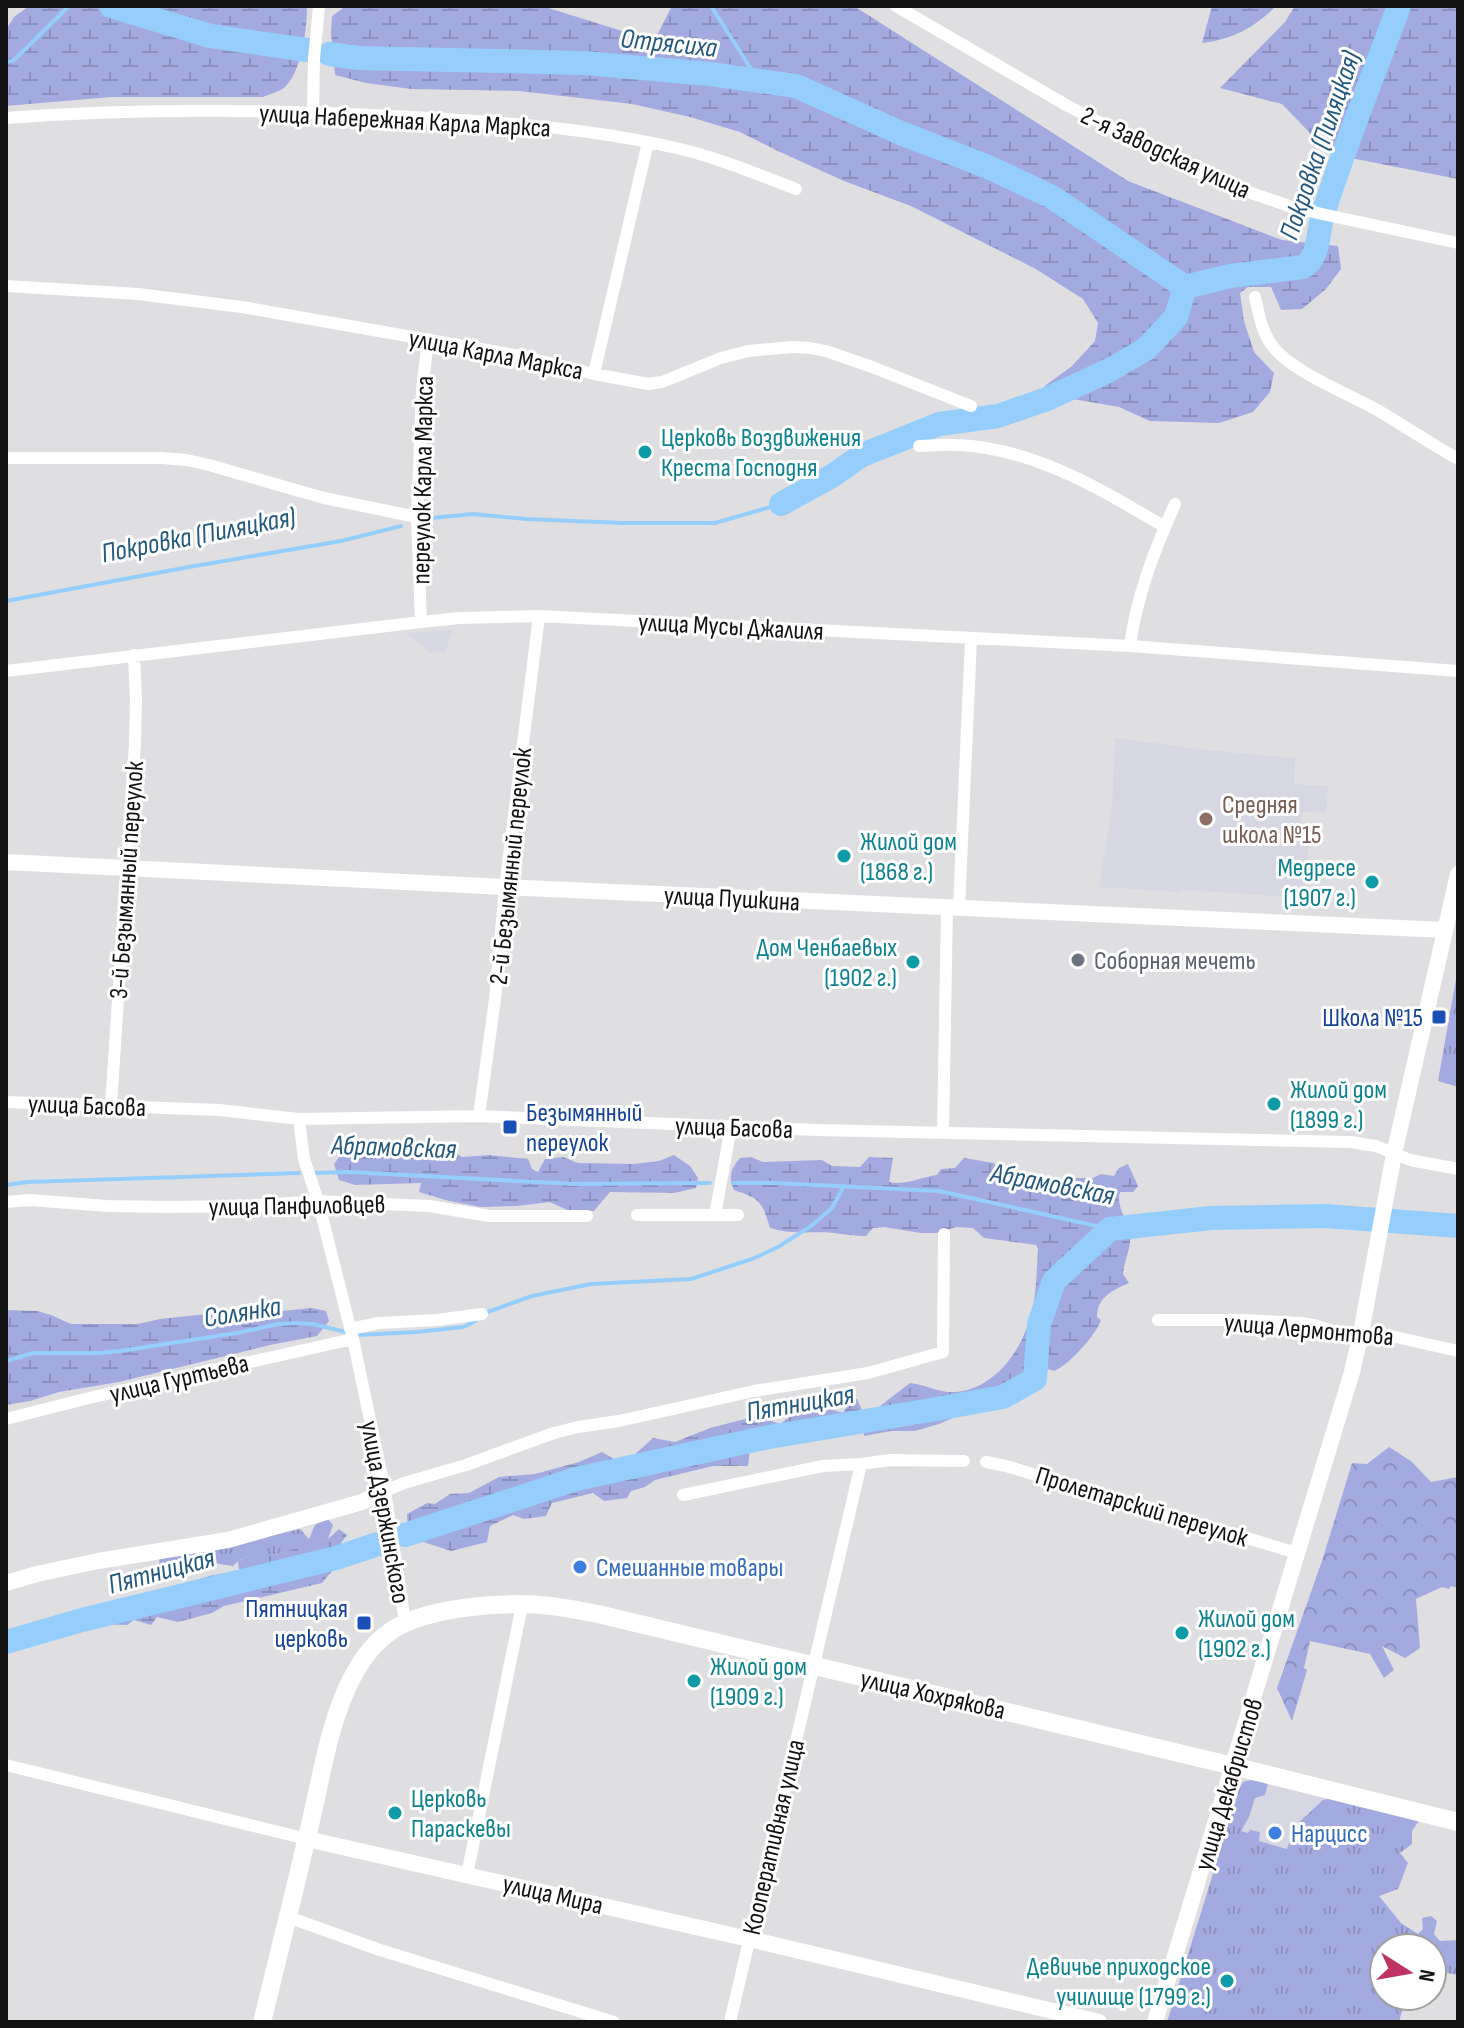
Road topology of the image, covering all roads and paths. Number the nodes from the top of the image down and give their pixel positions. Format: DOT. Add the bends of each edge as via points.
graph roads {
  1 [pos="319,6"];
  2 [pos="896,6"];
  3 [pos="313,111"];
  4 [pos="6,118"];
  5 [pos="648,142"];
  6 [pos="796,189"];
  7 [pos="1458,243"];
  8 [pos="6,286"];
  9 [pos="1255,297"];
  10 [pos="428,339"];
  11 [pos="594,374"];
  12 [pos="971,406"];
  13 [pos="919,446"];
  14 [pos="6,458"];
  15 [pos="1458,459"];
  16 [pos="1175,504"];
  17 [pos="417,517"];
  18 [pos="1165,527"];
  19 [pos="539,616"];
  20 [pos="421,622"];
  21 [pos="971,639"];
  22 [pos="1130,646"];
  23 [pos="134,655"];
  24 [pos="6,671"];
  25 [pos="1458,671"];
  26 [pos="6,862"];
  27 [pos="127,868"];
  28 [pos="1458,874"];
  29 [pos="505,887"];
  30 [pos="953,908"];
  31 [pos="1451,930"];
  32 [pos="6,1102"];
  33 [pos="111,1105"];
  34 [pos="479,1116"];
  35 [pos="299,1119"];
  36 [pos="731,1127"];
  37 [pos="943,1133"];
  38 [pos="1394,1154"];
  39 [pos="1458,1169"];
  40 [pos="318,1201"];
  41 [pos="6,1202"];
  42 [pos="637,1215"];
  43 [pos="715,1215"];
  44 [pos="738,1215"];
  45 [pos="587,1216"];
  46 [pos="944,1234"];
  47 [pos="482,1314"];
  48 [pos="1158,1320"];
  49 [pos="1361,1333"];
  50 [pos="351,1334"];
  51 [pos="1458,1351"];
  52 [pos="6,1419"];
  53 [pos="964,1461"];
  54 [pos="986,1462"];
  55 [pos="861,1464"];
  56 [pos="385,1491"];
  57 [pos="683,1495"];
  58 [pos="1297,1553"];
  59 [pos="6,1583"];
  60 [pos="522,1605"];
  61 [pos="405,1622"];
  62 [pos="814,1665"];
  63 [pos="6,1765"];
  64 [pos="1233,1766"];
  65 [pos="1458,1822"];
  66 [pos="307,1839"];
  67 [pos="467,1875"];
  68 [pos="288,1917"];
  69 [pos="749,1939"];
  70 [pos="262,2022"];
  71 [pos="614,2022"];
  72 [pos="730,2022"];
  73 [pos="1099,2022"];
  74 [pos="1155,2022"];
  1 -- 3 [label="street"];
  2 -- 7 [label="street, 2-я Заводская улица" via="1066,105 1222,183 1292,207"];
  3 -- 4 [label="street, улица Набережная Карла Маркса"];
  3 -- 5 [label="street, улица Набережная Карла Маркса" via="541,126"];
  5 -- 6 [label="street, улица Набережная Карла Маркса"];
  5 -- 11 [label="street"];
  8 -- 10 [label="street, улица Карла Маркса" via="179,298"];
  9 -- 15 [label="street" via="1266,338 1276,351"];
  10 -- 11 [label="street, улица Карла Маркса"];
  10 -- 17 [label="street, переулок Карла Маркса"];
  11 -- 12 [label="street, улица Карла Маркса" via="648,384 748,351 811,348"];
  13 -- 18 [label="street" via="975,446 1034,460 1086,481"];
  14 -- 17 [label="street" via="187,460 345,504"];
  16 -- 18 [label="street"];
  17 -- 20 [label="street, переулок Карла Маркса"];
  18 -- 22 [label="street" via="1142,590"];
  19 -- 20 [label="street, улица Мусы Джалиля"];
  19 -- 21 [label="street, улица Мусы Джалиля"];
  19 -- 29 [label="street, 2-й Безымянный переулок"];
  20 -- 23 [label="street, улица Мусы Джалиля"];
  21 -- 22 [label="street, улица Мусы Джалиля"];
  21 -- 30 [label="street"];
  22 -- 25 [label="street, улица Мусы Джалиля"];
  23 -- 24 [label="street, улица Мусы Джалиля"];
  23 -- 27 [label="street, 3-й Безымянный переулок"];
  26 -- 27 [label="street, улица Пушкина"];
  27 -- 29 [label="street, улица Пушкина"];
  27 -- 33 [label="street, 3-й Безымянный переулок"];
  28 -- 31 [label="street"];
  29 -- 30 [label="street, улица Пушкина"];
  29 -- 34 [label="street, 2-й Безымянный переулок"];
  30 -- 31 [label="street, улица Пушкина"];
  30 -- 37 [label="street"];
  31 -- 38 [label="street"];
  32 -- 33 [label="street, улица Басова"];
  33 -- 35 [label="street, улица Басова"];
  34 -- 35 [label="street, улица Басова"];
  34 -- 36 [label="street, улица Басова"];
  35 -- 40 [label="street, улица Дзержинского" via="304,1159"];
  36 -- 37 [label="street, улица Басова"];
  36 -- 43 [label="street"];
  37 -- 38 [label="street, улица Басова" via="1351,1142"];
  38 -- 39 [label="street, улица Басова"];
  38 -- 49 [label="street, улица Декабристов"];
  40 -- 41 [label="street, улица Панфиловцев" via="181,1207"];
  40 -- 45 [label="street, улица Панфиловцев" via="409,1204 489,1216"];
  40 -- 50 [label="street, улица Дзержинского"];
  42 -- 43 [label="street"];
  43 -- 44 [label="street"];
  46 -- 56 [label="street" via="943,1352 868,1373 578,1427"];
  47 -- 50 [label="street, улица Гуртьева" via="379,1323"];
  48 -- 49 [label="street, улица Лермонтова" via="1301,1323"];
  49 -- 51 [label="street, улица Лермонтова"];
  49 -- 58 [label="street, улица Декабристов"];
  50 -- 52 [label="street, улица Гуртьева"];
  50 -- 56 [label="street, улица Дзержинского"];
  53 -- 55 [label="street"];
  54 -- 58 [label="street, Пролетарский переулок"];
  55 -- 57 [label="street" via="823,1466"];
  55 -- 62 [label="street, Кооперативная улица"];
  56 -- 59 [label="street" via="228,1540 98,1561"];
  56 -- 61 [label="street, улица Дзержинского"];
  58 -- 64 [label="street, улица Декабристов"];
  60 -- 61 [label="main road, улица Хохрякова" via="446,1611"];
  60 -- 62 [label="main road, улица Хохрякова" via="598,1614"];
  60 -- 67 [label="street"];
  61 -- 66 [label="main road, улица Дзержинского" via="374,1644 353,1675 336,1717"];
  62 -- 64 [label="main road, улица Хохрякова"];
  62 -- 69 [label="street, Кооперативная улица"];
  63 -- 66 [label="street, улица Мира"];
  64 -- 65 [label="main road, улица Хохрякова"];
  64 -- 74 [label="street, улица Декабристов"];
  66 -- 67 [label="street, улица Мира"];
  66 -- 68 [label="main road, улица Дзержинского"];
  67 -- 69 [label="street, улица Мира"];
  68 -- 70 [label="main road, улица Дзержинского"];
  68 -- 71 [label="street"];
  69 -- 72 [label="street, Кооперативная улица"];
  69 -- 73 [label="street, улица Мира"];
}
